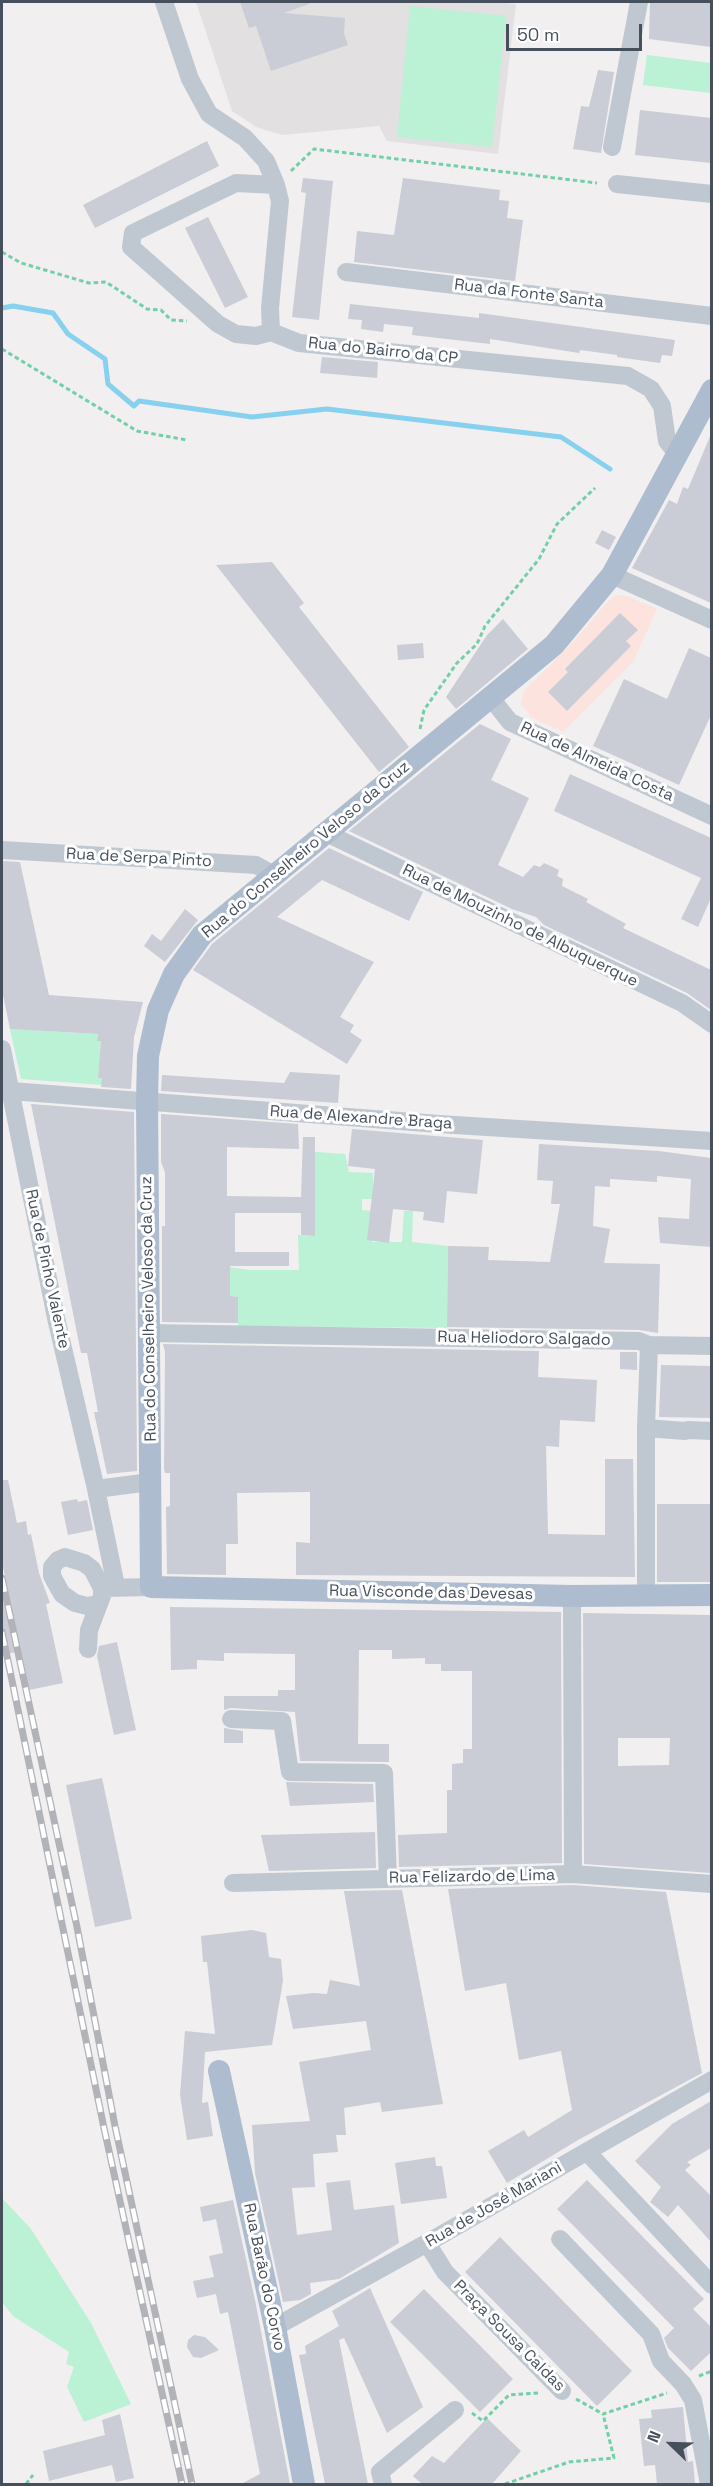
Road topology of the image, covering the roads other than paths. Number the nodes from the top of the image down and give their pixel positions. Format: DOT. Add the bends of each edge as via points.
graph roads {
  1 [pos="164,2"];
  2 [pos="639,2"];
  3 [pos="612,147"];
  4 [pos="617,183"];
  5 [pos="276,185"];
  6 [pos="711,195"];
  7 [pos="346,272"];
  8 [pos="711,316"];
  9 [pos="271,332"];
  10 [pos="711,390"];
  11 [pos="705,417"];
  12 [pos="677,454"];
  13 [pos="612,575"];
  14 [pos="711,620"];
  15 [pos="491,698"];
  16 [pos="711,816"];
  17 [pos="326,833"];
  18 [pos="2,850"];
  19 [pos="274,875"];
  20 [pos="711,1024"];
  21 [pos="2,1049"];
  22 [pos="11,1091"];
  23 [pos="147,1101"];
  24 [pos="711,1140"];
  25 [pos="149,1333"];
  26 [pos="649,1345"];
  27 [pos="711,1346"];
  28 [pos="646,1428"];
  29 [pos="711,1431"];
  30 [pos="150,1482"];
  31 [pos="96,1488"];
  32 [pos="151,1587"];
  33 [pos="105,1593"];
  34 [pos="646,1594"];
  35 [pos="711,1595"];
  36 [pos="572,1596"];
  37 [pos="88,1649"];
  38 [pos="231,1719"];
  39 [pos="573,1874"];
  40 [pos="388,1879"];
  41 [pos="233,1883"];
  42 [pos="711,1884"];
  43 [pos="219,2071"];
  44 [pos="711,2080"];
  45 [pos="587,2152"];
  46 [pos="560,2239"];
  47 [pos="427,2243"];
  48 [pos="711,2285"];
  49 [pos="275,2327"];
  50 [pos="562,2391"];
  51 [pos="455,2410"];
  52 [pos="304,2484"];
  53 [pos="383,2484"];
  54 [pos="709,2484"];
  1 -- 5 [label="street" via="190,79 209,114 245,138 266,161"];
  2 -- 3 [label="street"];
  4 -- 6 [label="street"];
  5 -- 9 [label="street" via="280,201"];
  5 -- 9 [label="street, Rua do Bairro da CP" via="236,183 133,233 131,247 218,324 237,334 256,336"];
  7 -- 8 [label="street, Rua da Fonte Santa"];
  9 -- 12 [label="street, Rua do Bairro da CP" via="299,343 628,376 651,389 662,406 667,441"];
  10 -- 11 [label="main road, Rua do Conselheiro Veloso da Cruz"];
  11 -- 12 [label="main road, Rua do Conselheiro Veloso da Cruz"];
  12 -- 13 [label="main road, Rua do Conselheiro Veloso da Cruz"];
  13 -- 14 [label="street"];
  13 -- 15 [label="main road, Rua do Conselheiro Veloso da Cruz" via="554,645"];
  15 -- 16 [label="street, Rua de Almeida Costa" via="510,722"];
  15 -- 17 [label="main road, Rua do Conselheiro Veloso da Cruz"];
  17 -- 19 [label="main road, Rua do Conselheiro Veloso da Cruz"];
  17 -- 20 [label="street, Rua de Mouzinho de Albuquerque" via="682,1004"];
  18 -- 19 [label="street, Rua de Serpa Pinto" via="256,865"];
  19 -- 23 [label="main road, Rua do Conselheiro Veloso da Cruz" via="202,935 174,974 158,1010 148,1056"];
  21 -- 22 [label="street, Rua de Pinho Valente"];
  22 -- 23 [label="street, Rua de Alexandre Braga"];
  22 -- 31 [label="street, Rua de Pinho Valente" via="56,1318"];
  23 -- 24 [label="street, Rua de Alexandre Braga"];
  23 -- 25 [label="main road, Rua do Conselheiro Veloso da Cruz"];
  25 -- 26 [label="street, Rua Heliodoro Salgado" via="639,1341"];
  25 -- 30 [label="main road, Rua do Conselheiro Veloso da Cruz"];
  26 -- 27 [label="street, Rua Heliodoro Salgado"];
  26 -- 28 [label="street"];
  28 -- 29 [label="street"];
  28 -- 34 [label="street"];
  30 -- 31 [label="street"];
  30 -- 32 [label="main road, Rua do Conselheiro Veloso da Cruz"];
  31 -- 33 [label="street, Rua de Pinho Valente"];
  32 -- 33 [label="street"];
  32 -- 36 [label="main road, Rua Visconde das Devesas"];
  33 -- 37 [label="street" via="89,1630"];
  34 -- 35 [label="main road, Rua Visconde das Devesas"];
  34 -- 36 [label="main road, Rua Visconde das Devesas"];
  36 -- 39 [label="street"];
  38 -- 40 [label="street" via="282,1721 290,1772 384,1773"];
  39 -- 40 [label="street, Rua Felizardo de Lima"];
  39 -- 42 [label="street, Rua Felizardo de Lima"];
  40 -- 41 [label="street, Rua Felizardo de Lima"];
  43 -- 49 [label="main road, Rua Barão do Corvo"];
  44 -- 45 [label="street, Rua de José Mariani"];
  45 -- 47 [label="street, Rua de José Mariani"];
  45 -- 48 [label="street"];
  46 -- 54 [label="street" via="651,2334 661,2361 693,2400"];
  47 -- 49 [label="street, Rua de José Mariani"];
  47 -- 50 [label="street, Praça Sousa Caldas" via="445,2272"];
  49 -- 52 [label="main road, Rua Barão do Corvo"];
  51 -- 53 [label="street" via="380,2472"];
}
